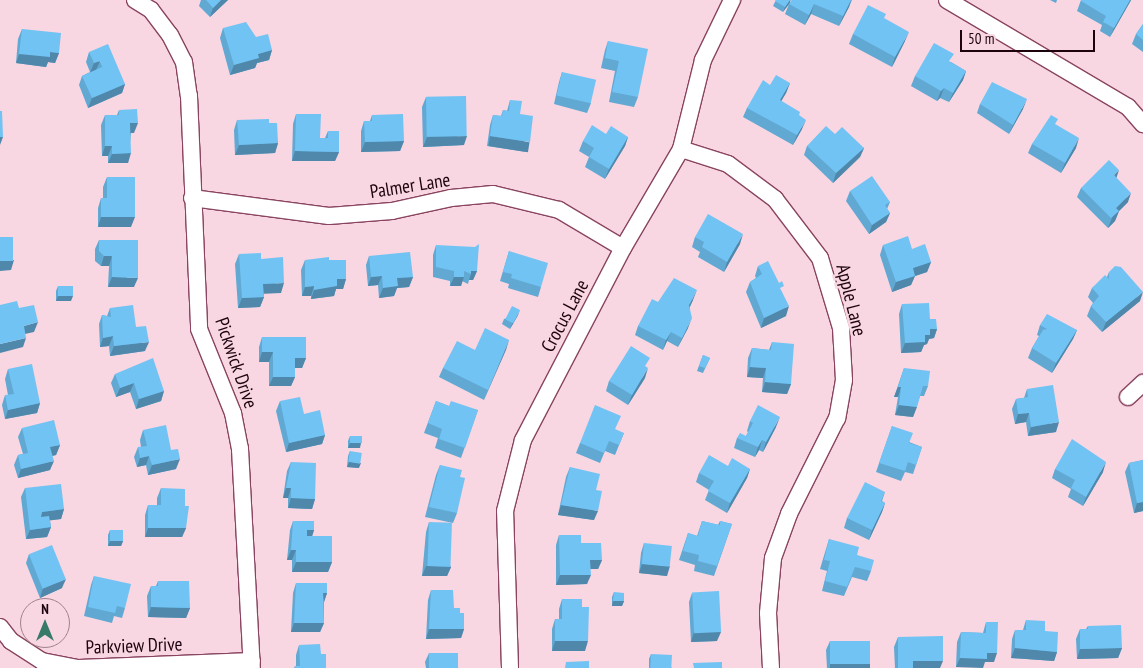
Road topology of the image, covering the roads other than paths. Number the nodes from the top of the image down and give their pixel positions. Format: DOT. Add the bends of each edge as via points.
graph roads {
  1 [pos="135,0"];
  2 [pos="732,0"];
  3 [pos="948,0"];
  4 [pos="1143,124"];
  5 [pos="681,149"];
  6 [pos="192,198"];
  7 [pos="624,248"];
  8 [pos="1143,383"];
  9 [pos="1128,397"];
  10 [pos="0,627"];
  11 [pos="252,664"];
  12 [pos="510,668"];
  13 [pos="772,668"];
  1 -- 6 [label="street, Pickwick Drive" via="151,10 170,35 184,62 189,96"];
  2 -- 5 [label="street, Crocus Lane" via="704,60"];
  3 -- 4 [label="street" via="1128,107"];
  5 -- 7 [label="street, Crocus Lane"];
  5 -- 13 [label="street, Apple Lane" via="728,164 775,199 820,258 841,328 844,380 837,418 789,514 772,558 768,613"];
  6 -- 7 [label="street, Palmer Lane" via="329,216 392,211 451,198 493,194 559,210"];
  6 -- 11 [label="street, Pickwick Drive" via="199,329 233,413 240,450"];
  7 -- 12 [label="street, Crocus Lane" via="523,440 506,511"];
  8 -- 9 [label="street"];
  10 -- 11 [label="street, Parkview Drive" via="11,642 42,661 79,668"];
}
